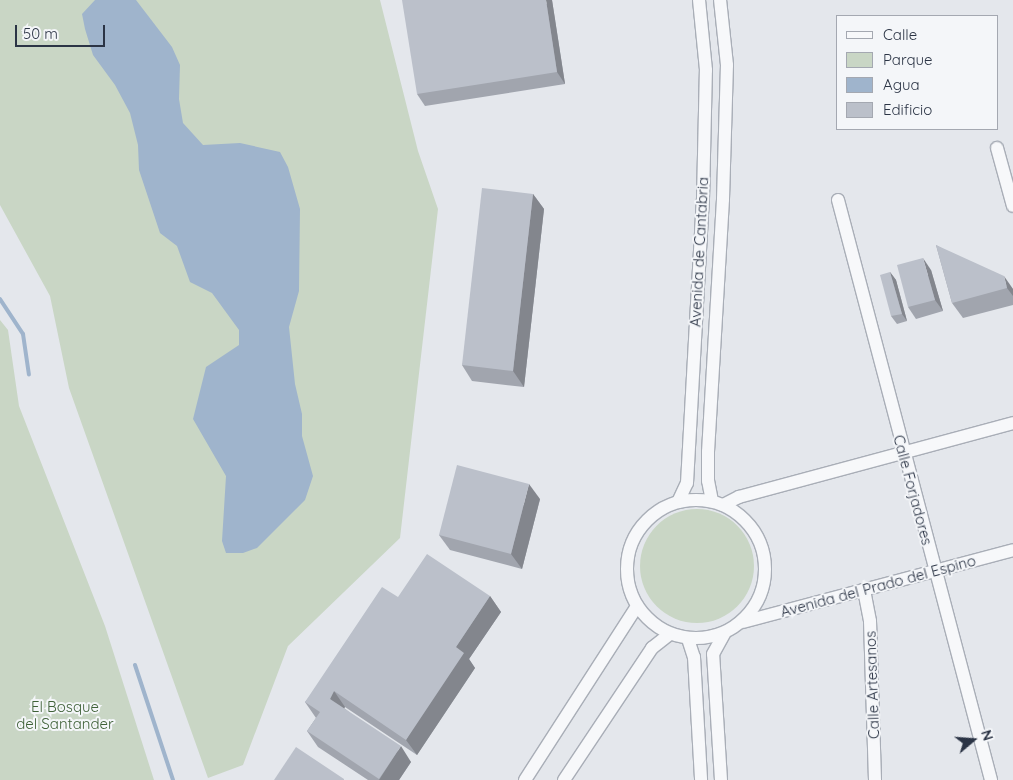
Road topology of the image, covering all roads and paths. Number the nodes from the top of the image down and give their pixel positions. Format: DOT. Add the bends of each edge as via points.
graph roads {
  1 [pos="699,0"];
  2 [pos="720,0"];
  3 [pos="997,148"];
  4 [pos="838,200"];
  5 [pos="1013,206"];
  6 [pos="1013,422"];
  7 [pos="902,453"];
  8 [pos="678,502"];
  9 [pos="718,503"];
  10 [pos="1013,550"];
  11 [pos="934,571"];
  12 [pos="864,590"];
  13 [pos="637,606"];
  14 [pos="743,622"];
  15 [pos="670,634"];
  16 [pos="724,634"];
  17 [pos="688,639"];
  18 [pos="526,780"];
  19 [pos="564,780"];
  20 [pos="701,780"];
  21 [pos="721,780"];
  22 [pos="875,780"];
  23 [pos="991,780"];
  1 -- 8 [label="street, Avenida de Cantabria" via="706,70 703,198 687,483"];
  2 -- 9 [label="street, Avenida de Cantabria" via="727,65 723,198 708,452 708,481"];
  3 -- 5 [label="street"];
  4 -- 7 [label="street, Calle Forjadores"];
  6 -- 7 [label="street"];
  7 -- 9 [label="street"];
  7 -- 11 [label="street, Calle Forjadores"];
  8 -- 9 [label="street"];
  8 -- 13 [label="street" via="654,514 639,529 629,550 626,569 629,588"];
  9 -- 14 [label="street" via="748,524 759,539 766,562 765,585 757,605"];
  10 -- 11 [label="street, Avenida del Prado del Espino"];
  11 -- 12 [label="street, Avenida del Prado del Espino"];
  11 -- 23 [label="street, Calle Forjadores"];
  12 -- 14 [label="street, Avenida del Prado del Espino"];
  12 -- 22 [label="street, Calle Artesanos" via="870,621"];
  13 -- 15 [label="street" via="651,623"];
  13 -- 18 [label="street"];
  14 -- 16 [label="street"];
  15 -- 17 [label="street"];
  15 -- 19 [label="street" via="652,648"];
  16 -- 17 [label="street"];
  16 -- 21 [label="street" via="713,654"];
  17 -- 20 [label="street" via="694,657"];
}
